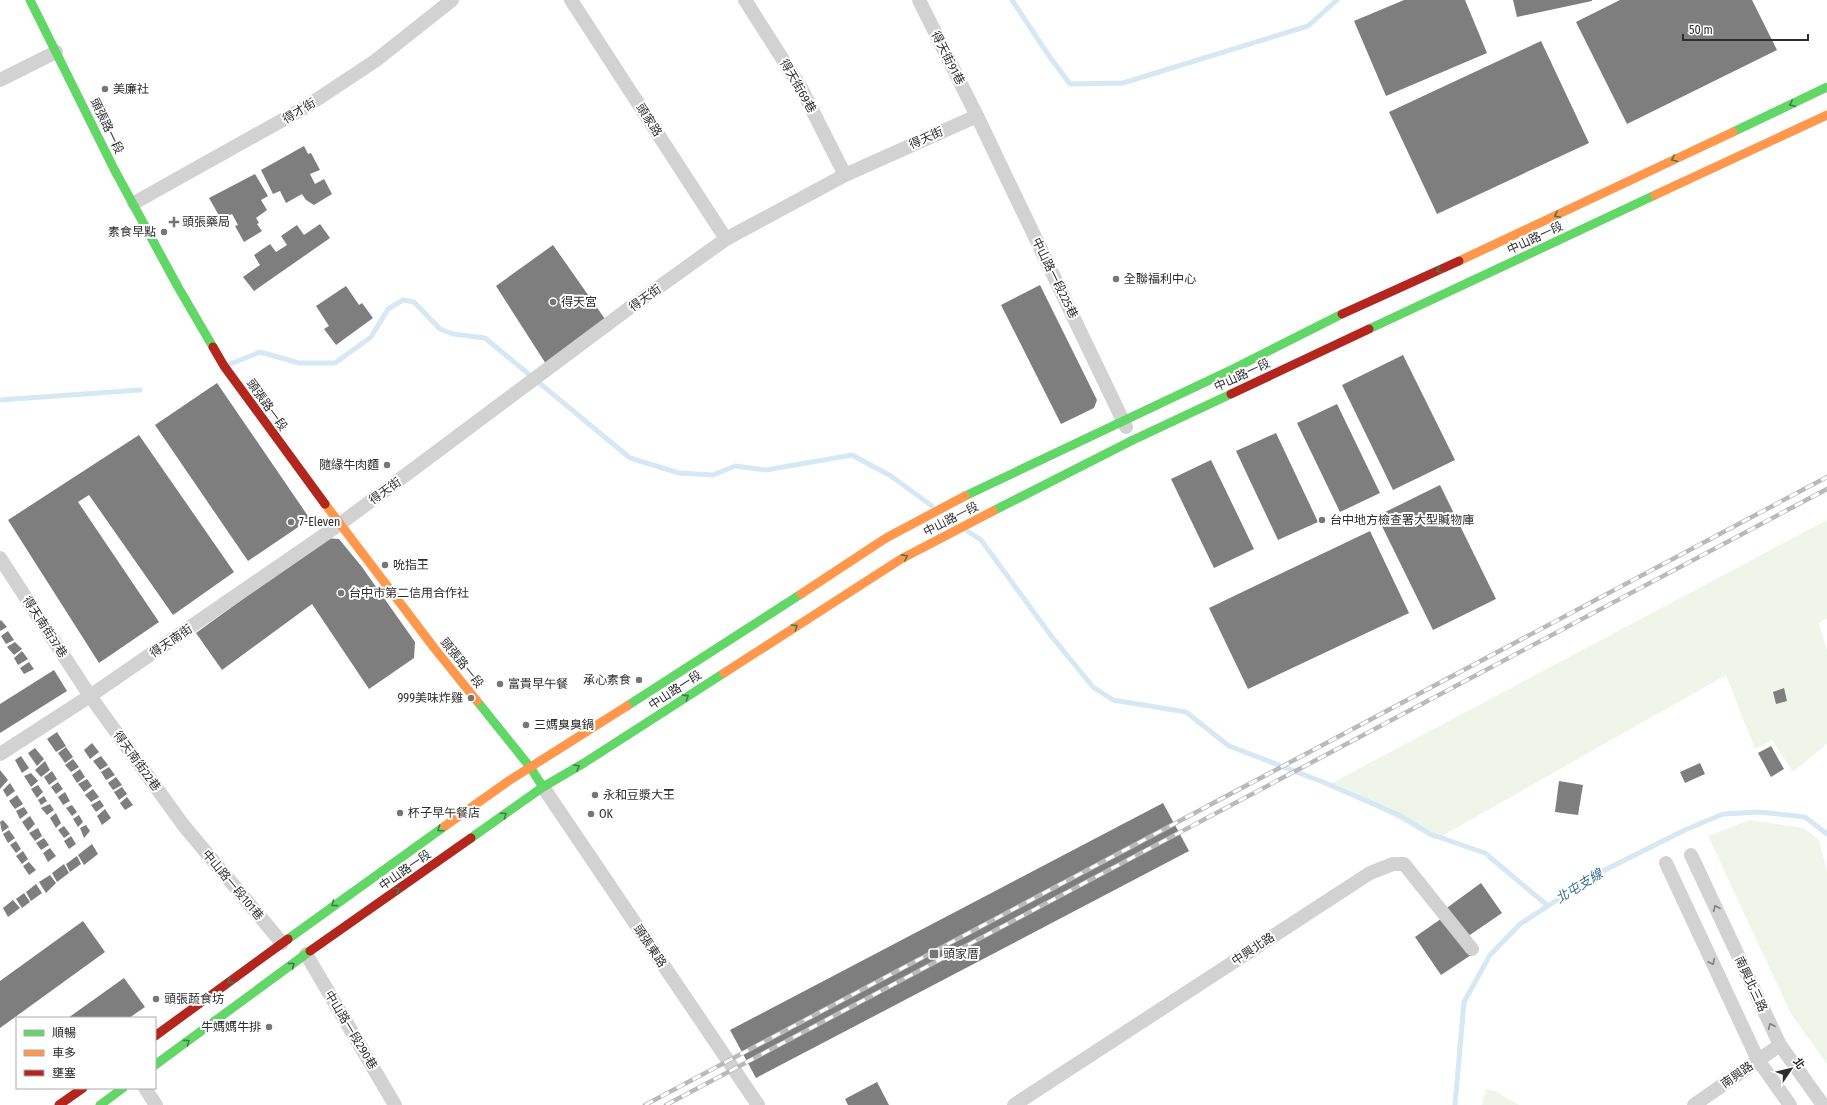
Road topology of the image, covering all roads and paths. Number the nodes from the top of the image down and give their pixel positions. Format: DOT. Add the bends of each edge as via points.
graph roads {
  1 [pos="30,0"];
  2 [pos="452,0"];
  3 [pos="572,0"];
  4 [pos="745,0"];
  5 [pos="919,0"];
  6 [pos="56,52"];
  7 [pos="0,80"];
  8 [pos="1827,87"];
  9 [pos="1827,115"];
  10 [pos="977,116"];
  11 [pos="845,174"];
  12 [pos="134,204"];
  13 [pos="726,239"];
  14 [pos="1123,421"];
  15 [pos="1133,440"];
  16 [pos="340,524"];
  17 [pos="0,558"];
  18 [pos="90,696"];
  19 [pos="0,754"];
  20 [pos="530,767"];
  21 [pos="543,787"];
  22 [pos="184,826"];
  23 [pos="1691,855"];
  24 [pos="1666,863"];
  25 [pos="282,943"];
  26 [pos="1472,949"];
  27 [pos="306,954"];
  28 [pos="156,1035"];
  29 [pos="1780,1045"];
  30 [pos="1758,1060"];
  31 [pos="156,1064"];
  32 [pos="82,1089"];
  33 [pos="122,1089"];
  34 [pos="146,1089"];
  35 [pos="60,1105"];
  36 [pos="100,1105"];
  37 [pos="156,1105"];
  38 [pos="395,1105"];
  39 [pos="758,1105"];
  40 [pos="1014,1105"];
  41 [pos="1694,1105"];
  42 [pos="1790,1105"];
  43 [pos="1823,1105"];
  1 -- 6 [label="main road, 頭張路一段"];
  2 -- 12 [label="street, 得才街" via="375,61 304,108"];
  3 -- 13 [label="street, 頭家路"];
  4 -- 11 [label="street, 得天街69巷" via="801,88"];
  5 -- 10 [label="street, 得天街91巷"];
  6 -- 7 [label="street"];
  6 -- 12 [label="main road, 頭張路一段"];
  8 -- 14 [label="main road, 中山路一段, one-way" via="1340,315"];
  9 -- 15 [label="main road, 中山路一段"];
  10 -- 11 [label="street, 得天街"];
  10 -- 14 [label="street, 中山路一段225巷"];
  11 -- 13 [label="street, 得天街"];
  12 -- 16 [label="main road, 頭張路一段" via="224,366"];
  13 -- 16 [label="street, 得天街"];
  14 -- 15 [label="street, 中山路一段225巷"];
  14 -- 20 [label="main road, 中山路一段" via="941,508 886,538"];
  21 -- 15 [label="main road, 中山路一段, one-way" via="901,559"];
  16 -- 18 [label="street, 得天南街"];
  16 -- 20 [label="main road, 頭張路一段" via="435,649"];
  17 -- 18 [label="street, 得天南街37巷"];
  18 -- 19 [label="street, 得天南街"];
  18 -- 22 [label="street, 得天南街22巷"];
  20 -- 21 [label="main road, 頭張路一段"];
  20 -- 25 [label="main road, 中山路一段, one-way" via="406,852"];
  27 -- 21 [label="main road, 中山路一段, one-way"];
  21 -- 39 [label="street, 頭張東路"];
  22 -- 25 [label="street, 中山路一段101巷"];
  29 -- 23 [label="street, 南興北三路, one-way"];
  24 -- 30 [label="street, one-way"];
  25 -- 28 [label="main road, 中山路一段, one-way"];
  26 -- 40 [label="street, 中興北路" via="1404,864 1393,864 1370,873"];
  31 -- 27 [label="main road, 中山路一段, one-way"];
  27 -- 38 [label="street, 中山路一段290巷"];
  29 -- 30 [label="street, 南興路"];
  29 -- 43 [label="street, 南興北三路"];
  30 -- 41 [label="street, 南興路"];
  30 -- 42 [label="street"];
  32 -- 35 [label="main road"];
  33 -- 36 [label="main road"];
  34 -- 37 [label="street"];
}
